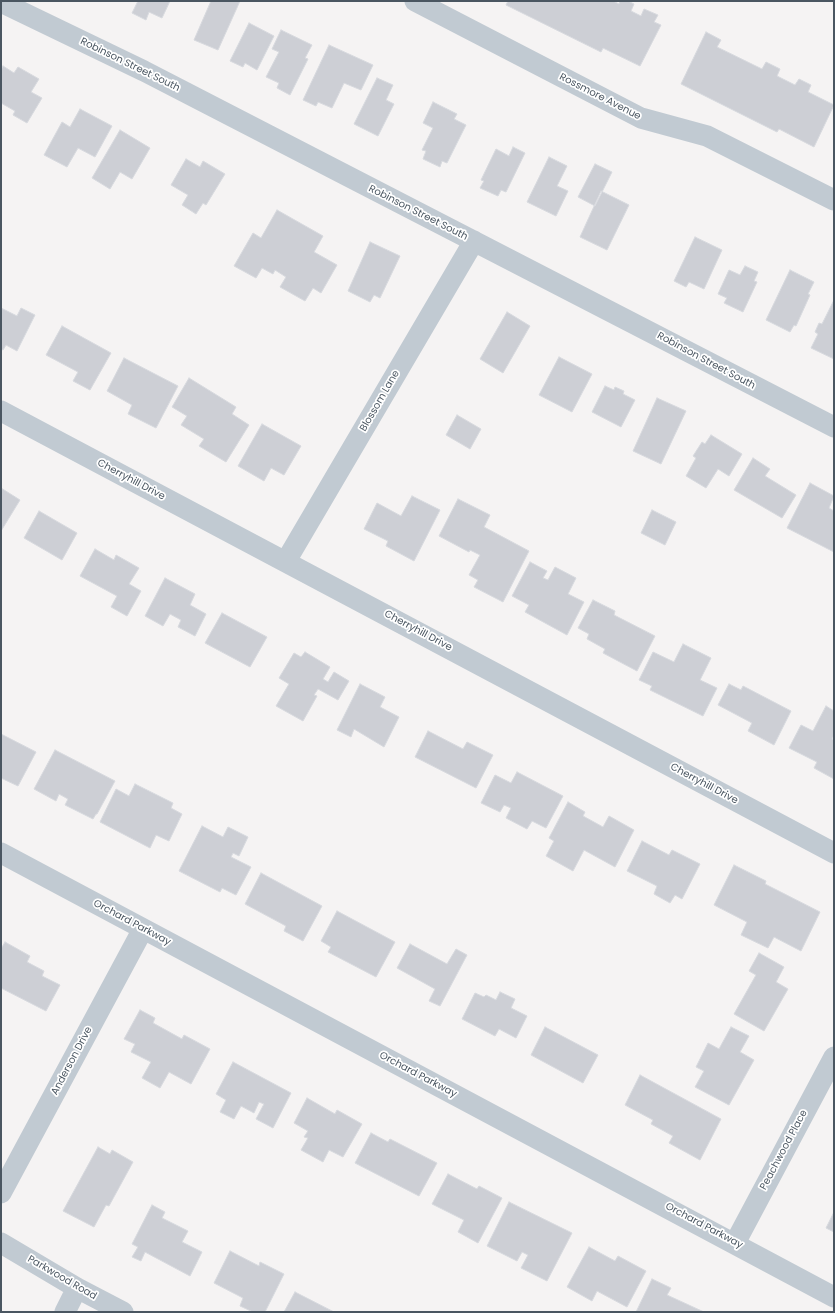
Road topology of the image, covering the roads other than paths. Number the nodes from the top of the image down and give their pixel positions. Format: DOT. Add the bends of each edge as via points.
graph roads {
  1 [pos="415,1"];
  2 [pos="1,2"];
  3 [pos="834,200"];
  4 [pos="474,241"];
  5 [pos="1,411"];
  6 [pos="834,427"];
  7 [pos="286,561"];
  8 [pos="1,853"];
  9 [pos="834,853"];
  10 [pos="143,929"];
  11 [pos="834,1057"];
  12 [pos="1,1193"];
  13 [pos="1,1243"];
  14 [pos="735,1243"];
  15 [pos="77,1288"];
  16 [pos="834,1297"];
  17 [pos="65,1312"];
  18 [pos="123,1312"];
  1 -- 3 [label="street, Rossmore Avenue" via="641,118 707,136"];
  2 -- 4 [label="street, Robinson Street South" via="144,71"];
  4 -- 6 [label="street, Robinson Street South"];
  4 -- 7 [label="street, Blossom Lane"];
  5 -- 7 [label="street, Cherryhill Drive"];
  7 -- 9 [label="street, Cherryhill Drive"];
  8 -- 10 [label="street, Orchard Parkway"];
  10 -- 12 [label="street, Anderson Drive"];
  10 -- 14 [label="street, Orchard Parkway"];
  11 -- 14 [label="street, Peachwood Place"];
  13 -- 15 [label="street, Parkwood Road"];
  14 -- 16 [label="street, Orchard Parkway"];
  15 -- 17 [label="street"];
  15 -- 18 [label="street, Parkwood Road"];
}
